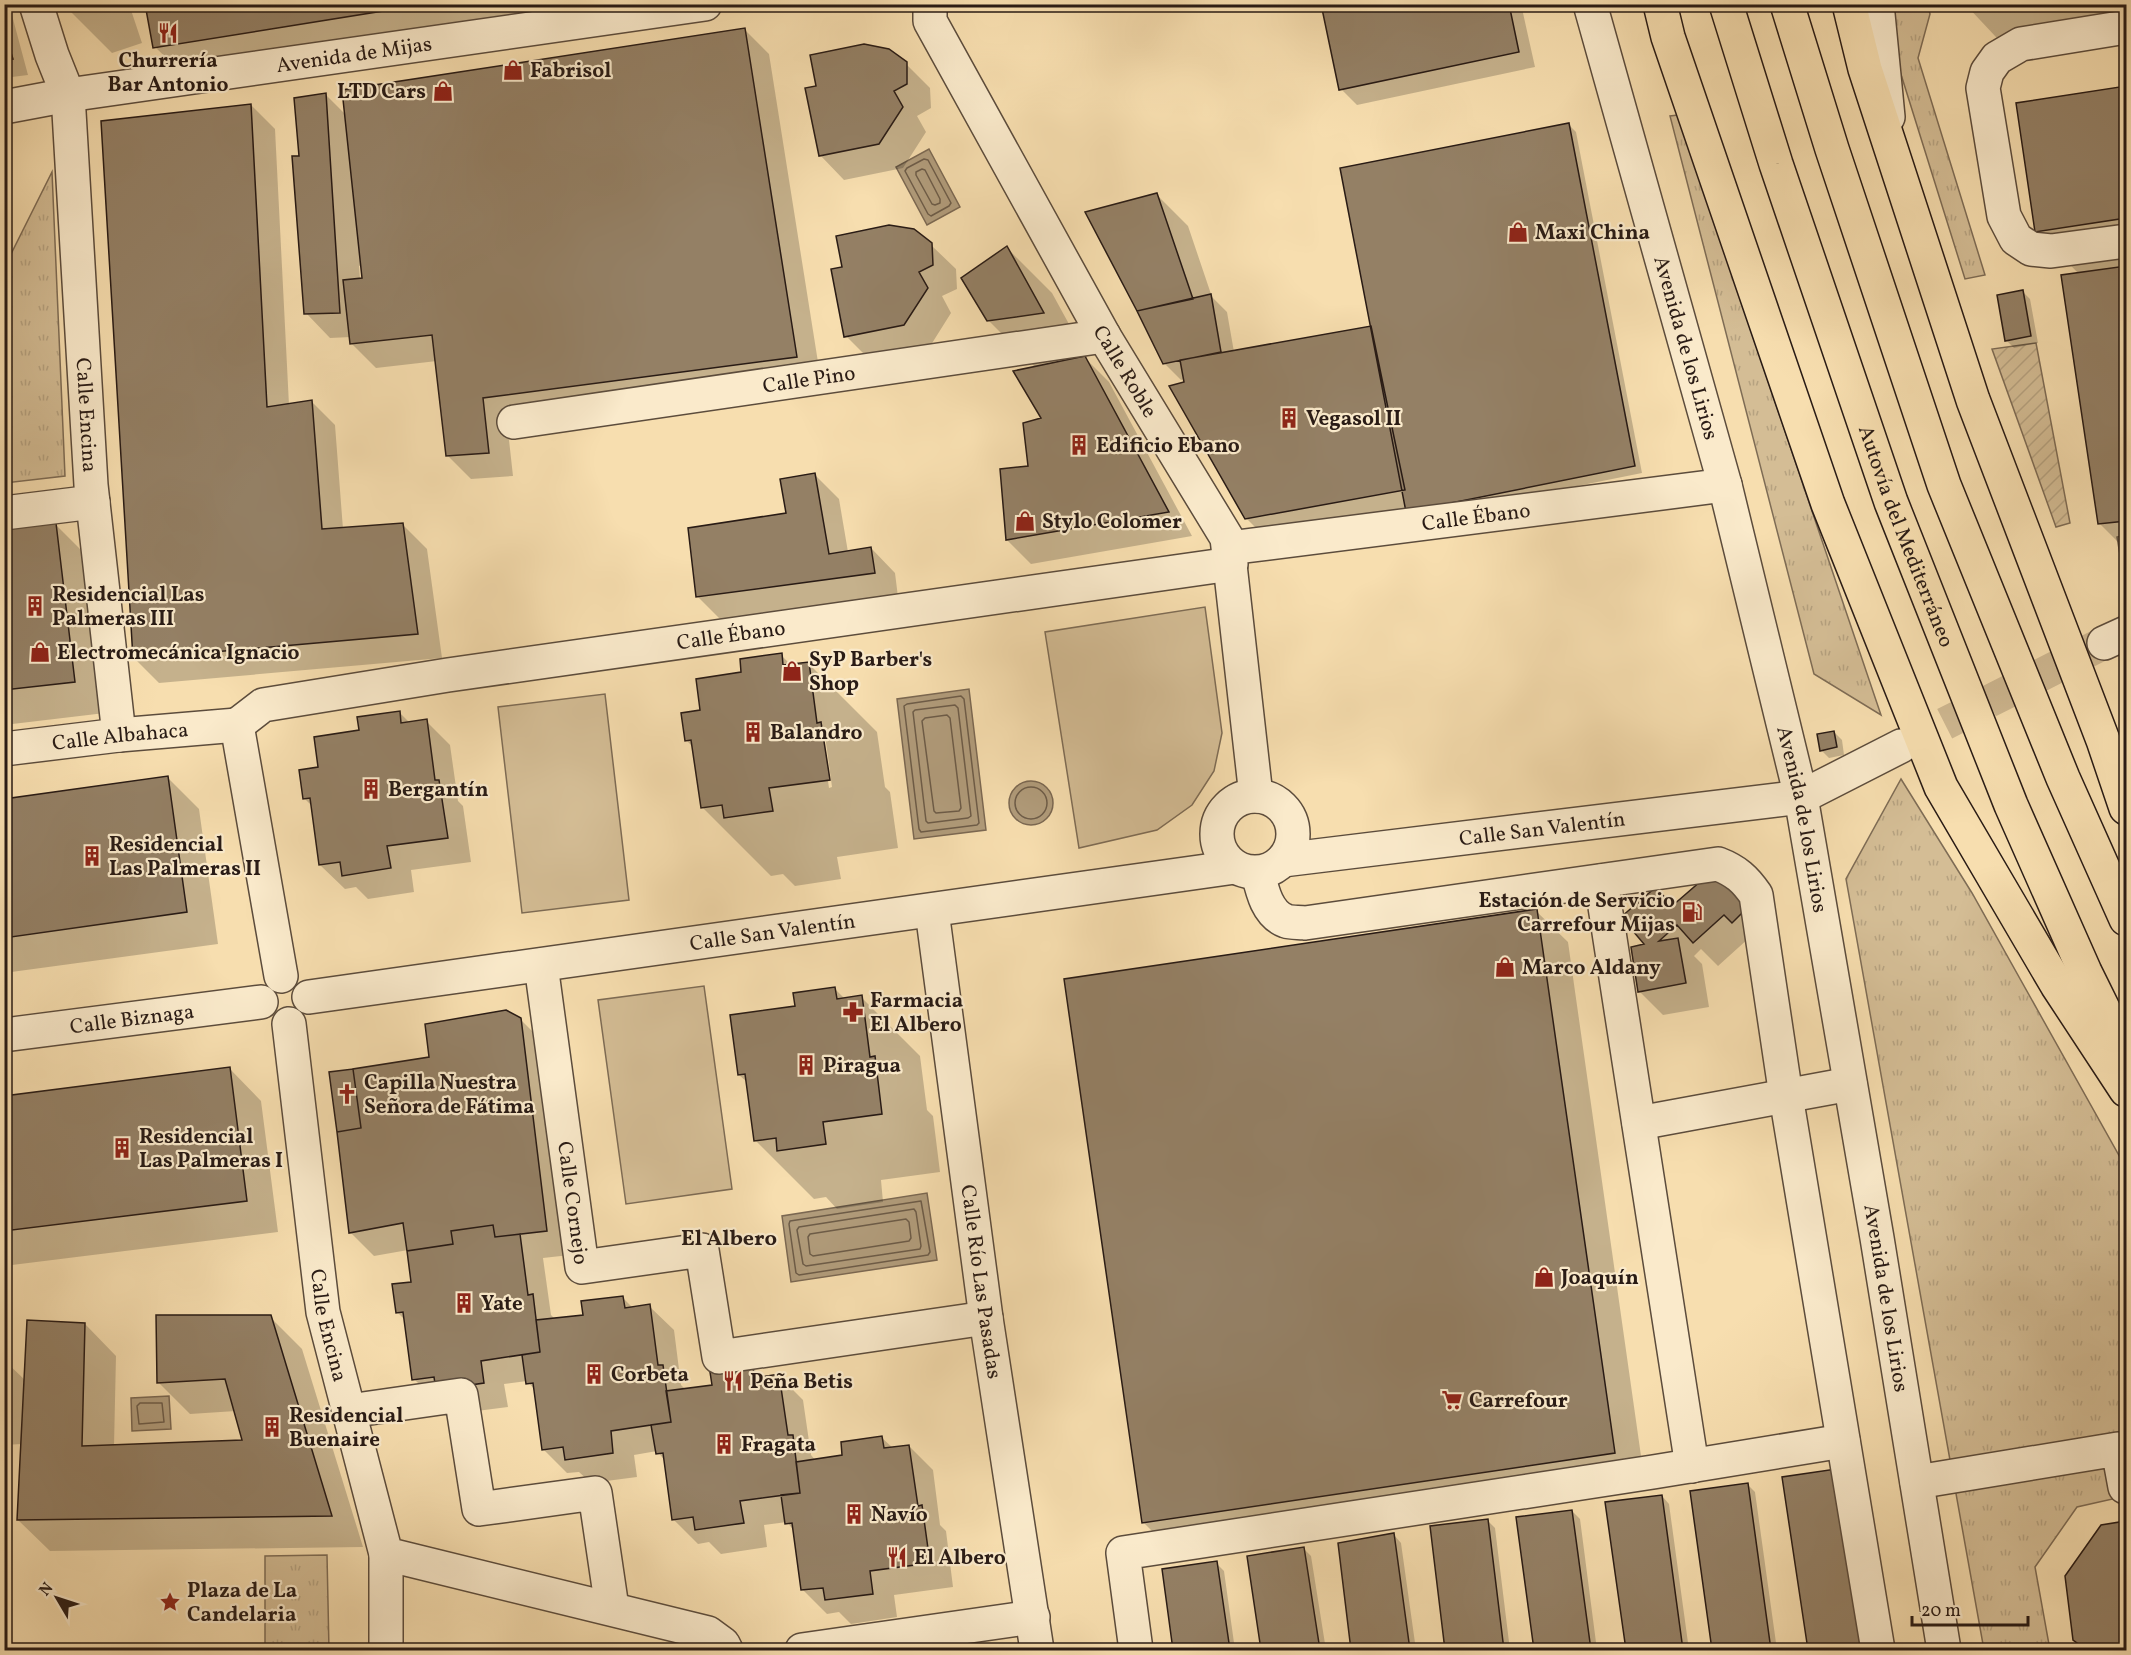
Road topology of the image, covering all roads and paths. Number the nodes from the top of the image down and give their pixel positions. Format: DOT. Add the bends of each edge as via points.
graph roads {
  1 [pos="36,4"];
  2 [pos="705,4"];
  3 [pos="930,4"];
  4 [pos="1590,4"];
  5 [pos="1660,4"];
  6 [pos="1726,4"];
  7 [pos="1788,4"];
  8 [pos="1849,4"];
  9 [pos="1877,4"];
  10 [pos="2127,27"];
  11 [pos="68,95"];
  12 [pos="4,107"];
  13 [pos="1892,152"];
  14 [pos="2127,241"];
  15 [pos="1104,336"];
  16 [pos="514,422"];
  17 [pos="1725,485"];
  18 [pos="93,502"];
  19 [pos="4,513"];
  20 [pos="1230,556"];
  21 [pos="237,725"];
  22 [pos="119,735"];
  23 [pos="1901,746"];
  24 [pos="4,749"];
  25 [pos="1256,796"];
  26 [pos="1801,797"];
  27 [pos="2127,808"];
  28 [pos="1259,867"];
  29 [pos="1601,880"];
  30 [pos="932,911"];
  31 [pos="2127,919"];
  32 [pos="541,965"];
  33 [pos="281,976"];
  34 [pos="309,997"];
  35 [pos="261,1002"];
  36 [pos="289,1024"];
  37 [pos="4,1035"];
  38 [pos="2127,1055"];
  39 [pos="1850,1084"];
  40 [pos="2127,1090"];
  41 [pos="1786,1096"];
  42 [pos="1639,1123"];
  43 [pos="986,1318"];
  44 [pos="349,1411"];
  45 [pos="1843,1441"];
  46 [pos="1692,1466"];
  47 [pos="1917,1482"];
  48 [pos="2125,1487"];
  49 [pos="386,1554"];
  50 [pos="612,1608"];
  51 [pos="1033,1617"];
  52 [pos="386,1650"];
  53 [pos="726,1650"];
  54 [pos="802,1650"];
  55 [pos="1037,1650"];
  56 [pos="1136,1650"];
  57 [pos="1878,1650"];
  58 [pos="1944,1650"];
  1 -- 11 [label="street, Calle Encina"];
  2 -- 11 [label="street, Avenida de Mijas"];
  3 -- 15 [label="street, Calle Roble" via="930,21"];
  4 -- 17 [label="street, Avenida de los Lirios"];
  5 -- 40 [label="highway" via="1828,504 1941,787 2057,985"];
  6 -- 38 [label="highway, Autovía del Mediterráneo" via="1891,502 2011,805 2085,972"];
  7 -- 31 [label="highway" via="1944,485 2063,778"];
  8 -- 13 [label="highway"];
  9 -- 13 [label="street"];
  10 -- 14 [label="street" via="2021,44 1997,58 1987,72 1983,88 2004,216 2016,238 2031,249 2051,251"];
  11 -- 12 [label="street, Avenida de Mijas"];
  11 -- 18 [label="street, Calle Encina"];
  13 -- 27 [label="highway" via="1973,400"];
  15 -- 16 [label="street, Calle Pino"];
  15 -- 20 [label="street, Calle Roble" via="1227,538"];
  17 -- 20 [label="street, Calle Ébano"];
  17 -- 26 [label="street, Avenida de los Lirios"];
  18 -- 19 [label="street"];
  18 -- 22 [label="street, Calle Encina"];
  20 -- 21 [label="street, Calle Ébano" via="263,705"];
  20 -- 25 [label="street, Calle Roble"];
  21 -- 22 [label="street, Calle Albahaca"];
  21 -- 33 [label="street"];
  22 -- 24 [label="street, Calle Albahaca"];
  23 -- 26 [label="street"];
  25 -- 28 [label="street" via="1273,800 1283,808 1293,829 1293,842"];
  25 -- 28 [label="street" via="1227,807 1216,828 1216,840 1221,853"];
  26 -- 28 [label="street, Calle San Valentín"];
  26 -- 39 [label="street, Avenida de los Lirios"];
  28 -- 29 [label="street" via="1263,895 1271,909 1285,921 1305,923"];
  28 -- 30 [label="street, Calle San Valentín"];
  29 -- 41 [label="street" via="1718,864 1735,871 1747,882 1756,895"];
  29 -- 42 [label="street"];
  30 -- 32 [label="street, Calle San Valentín"];
  30 -- 43 [label="street, Calle Río Las Pasadas"];
  32 -- 34 [label="street, Calle San Valentín"];
  32 -- 43 [label="street, Calle Cornejo" via="582,1267 702,1250 719,1357"];
  33 -- 34 [label="street" via="303,983"];
  33 -- 35 [label="street" via="268,982"];
  34 -- 36 [label="street" via="306,1011"];
  35 -- 36 [label="street" via="267,1016"];
  35 -- 37 [label="street, Calle Biznaga"];
  36 -- 44 [label="street, Calle Encina" via="323,1312"];
  39 -- 41 [label="street"];
  39 -- 47 [label="street, Avenida de los Lirios"];
  41 -- 42 [label="street"];
  41 -- 45 [label="street"];
  42 -- 46 [label="street"];
  43 -- 51 [label="street, Calle Río Las Pasadas"];
  44 -- 49 [label="street, Calle Encina"];
  44 -- 50 [label="street" via="461,1395 479,1509 596,1493"];
  45 -- 46 [label="street"];
  45 -- 57 [label="street"];
  46 -- 56 [label="street" via="1123,1553"];
  47 -- 48 [label="street" via="2118,1449"];
  47 -- 58 [label="street, Avenida de los Lirios"];
  49 -- 50 [label="street"];
  49 -- 52 [label="street, Calle Encina"];
  50 -- 53 [label="street" via="708,1633"];
  51 -- 54 [label="street"];
  51 -- 55 [label="street, Calle Río Las Pasadas"];
}
